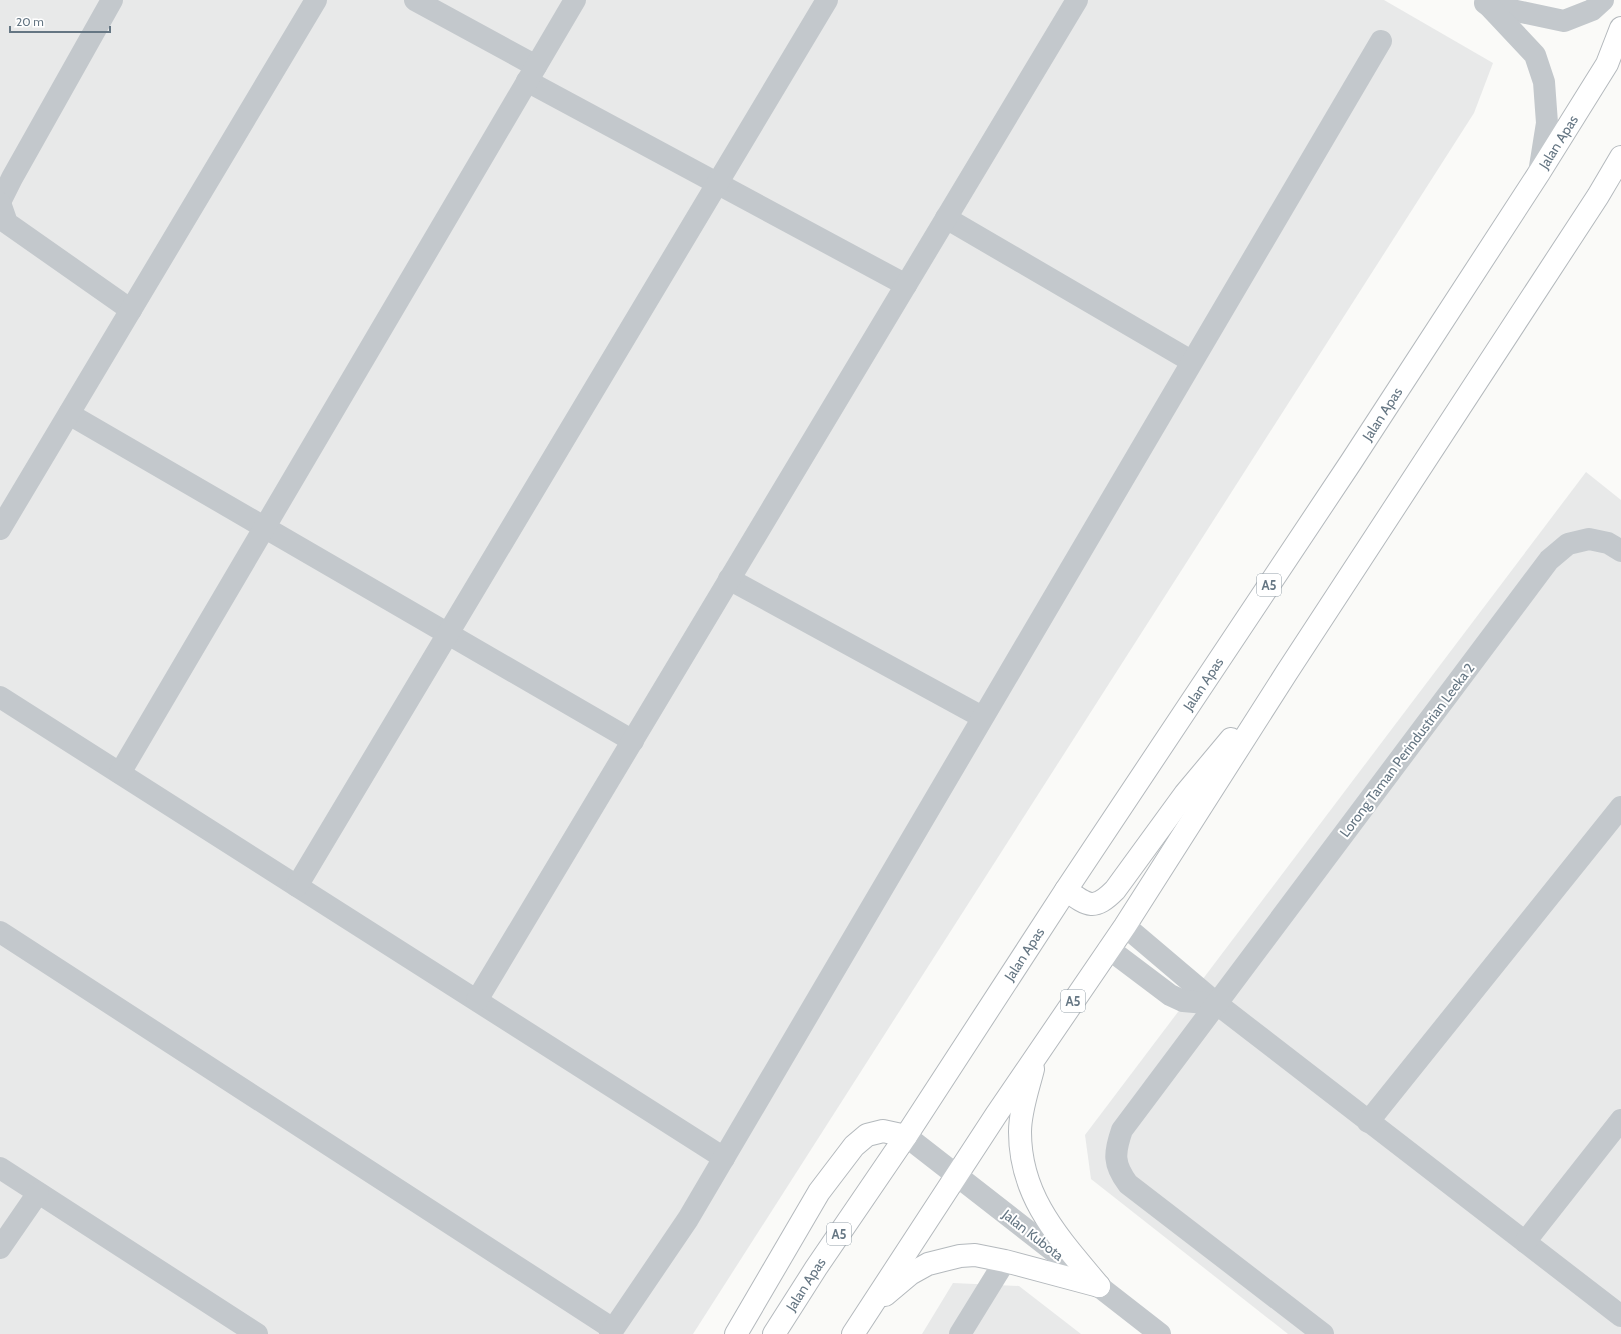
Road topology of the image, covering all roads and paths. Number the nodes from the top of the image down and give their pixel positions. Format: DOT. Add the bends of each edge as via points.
graph roads {
  1 [pos="112,0"];
  2 [pos="316,0"];
  3 [pos="415,0"];
  4 [pos="574,0"];
  5 [pos="827,0"];
  6 [pos="1077,0"];
  7 [pos="1604,0"];
  8 [pos="1483,3"];
  9 [pos="1621,28"];
  10 [pos="1381,40"];
  11 [pos="531,73"];
  12 [pos="1621,157"];
  13 [pos="1539,173"];
  14 [pos="717,183"];
  15 [pos="0,203"];
  16 [pos="946,218"];
  17 [pos="906,285"];
  18 [pos="131,310"];
  19 [pos="1191,362"];
  20 [pos="69,414"];
  21 [pos="265,527"];
  22 [pos="0,529"];
  23 [pos="1621,551"];
  24 [pos="729,579"];
  25 [pos="448,633"];
  26 [pos="1287,672"];
  27 [pos="0,697"];
  28 [pos="982,717"];
  29 [pos="633,741"];
  30 [pos="120,773"];
  31 [pos="1621,807"];
  32 [pos="296,886"];
  33 [pos="1066,890"];
  34 [pos="1125,926"];
  35 [pos="0,932"];
  36 [pos="1109,949"];
  37 [pos="478,1000"];
  38 [pos="1217,1004"];
  39 [pos="1037,1053"];
  40 [pos="1621,1120"];
  41 [pos="1368,1122"];
  42 [pos="906,1136"];
  43 [pos="724,1158"];
  44 [pos="0,1168"];
  45 [pos="956,1175"];
  46 [pos="38,1193"];
  47 [pos="1525,1242"];
  48 [pos="0,1248"];
  49 [pos="1005,1261"];
  50 [pos="1099,1286"];
  51 [pos="869,1308"];
  52 [pos="1621,1316"];
  53 [pos="612,1332"];
  54 [pos="257,1334"];
  55 [pos="736,1334"];
  56 [pos="774,1334"];
  57 [pos="852,1334"];
  58 [pos="960,1334"];
  59 [pos="1160,1334"];
  60 [pos="1323,1334"];
  1 -- 15 [label="street"];
  2 -- 18 [label="street"];
  3 -- 11 [label="street"];
  4 -- 11 [label="street"];
  5 -- 14 [label="street"];
  6 -- 16 [label="street"];
  7 -- 8 [label="street" via="1592,10 1564,21"];
  8 -- 13 [label="street" via="1535,55 1544,82 1546,122"];
  9 -- 13 [label="highway, Jalan Apas / A5" via="1607,64"];
  10 -- 19 [label="street"];
  11 -- 14 [label="street"];
  11 -- 21 [label="street"];
  12 -- 26 [label="highway, A5"];
  13 -- 33 [label="highway, Jalan Apas / A5" via="1351,462"];
  14 -- 17 [label="street"];
  14 -- 25 [label="street"];
  15 -- 18 [label="street" via="7,223"];
  16 -- 17 [label="street"];
  16 -- 19 [label="street"];
  17 -- 24 [label="street"];
  18 -- 20 [label="street"];
  19 -- 28 [label="street"];
  20 -- 21 [label="street"];
  20 -- 22 [label="street"];
  21 -- 25 [label="street"];
  21 -- 30 [label="street"];
  23 -- 38 [label="street, Lorong Taman Perindustrian Leeka 2" via="1608,543 1589,539 1568,544 1549,560"];
  24 -- 28 [label="street"];
  24 -- 29 [label="street"];
  25 -- 29 [label="street"];
  25 -- 32 [label="street"];
  26 -- 33 [label="highway" via="1184,794 1107,899 1098,904 1088,904"];
  26 -- 34 [label="highway, A5"];
  27 -- 30 [label="street"];
  28 -- 43 [label="street"];
  29 -- 37 [label="street"];
  30 -- 32 [label="street"];
  31 -- 41 [label="street"];
  32 -- 37 [label="street"];
  33 -- 42 [label="highway, Jalan Apas / A5"];
  34 -- 36 [label="highway, A5"];
  34 -- 38 [label="street"];
  35 -- 53 [label="street"];
  36 -- 38 [label="street" via="1170,995 1183,1001"];
  36 -- 39 [label="highway, A5"];
  37 -- 43 [label="street"];
  38 -- 41 [label="street"];
  38 -- 60 [label="street, Lorong Taman Perindustrian Leeka 2" via="1122,1130 1117,1145 1116,1160 1119,1172 1128,1184"];
  39 -- 45 [label="highway, A5"];
  39 -- 50 [label="highway" via="1021,1123 1022,1160 1029,1185 1051,1228"];
  40 -- 47 [label="street"];
  41 -- 47 [label="street"];
  42 -- 45 [label="street, Jalan Kubota"];
  42 -- 55 [label="highway" via="883,1131 868,1136 854,1146 819,1192"];
  42 -- 56 [label="highway, Jalan Apas / A5"];
  43 -- 53 [label="street" via="688,1219"];
  44 -- 46 [label="street"];
  45 -- 50 [label="street, Jalan Kubota"];
  45 -- 51 [label="highway, A5"];
  46 -- 48 [label="street"];
  46 -- 54 [label="street"];
  47 -- 52 [label="street"];
  49 -- 50 [label="highway"];
  49 -- 51 [label="highway" via="976,1255 928,1264 910,1274"];
  49 -- 58 [label="street"];
  50 -- 59 [label="street, Jalan Kubota"];
  51 -- 57 [label="highway, A5"];
}
